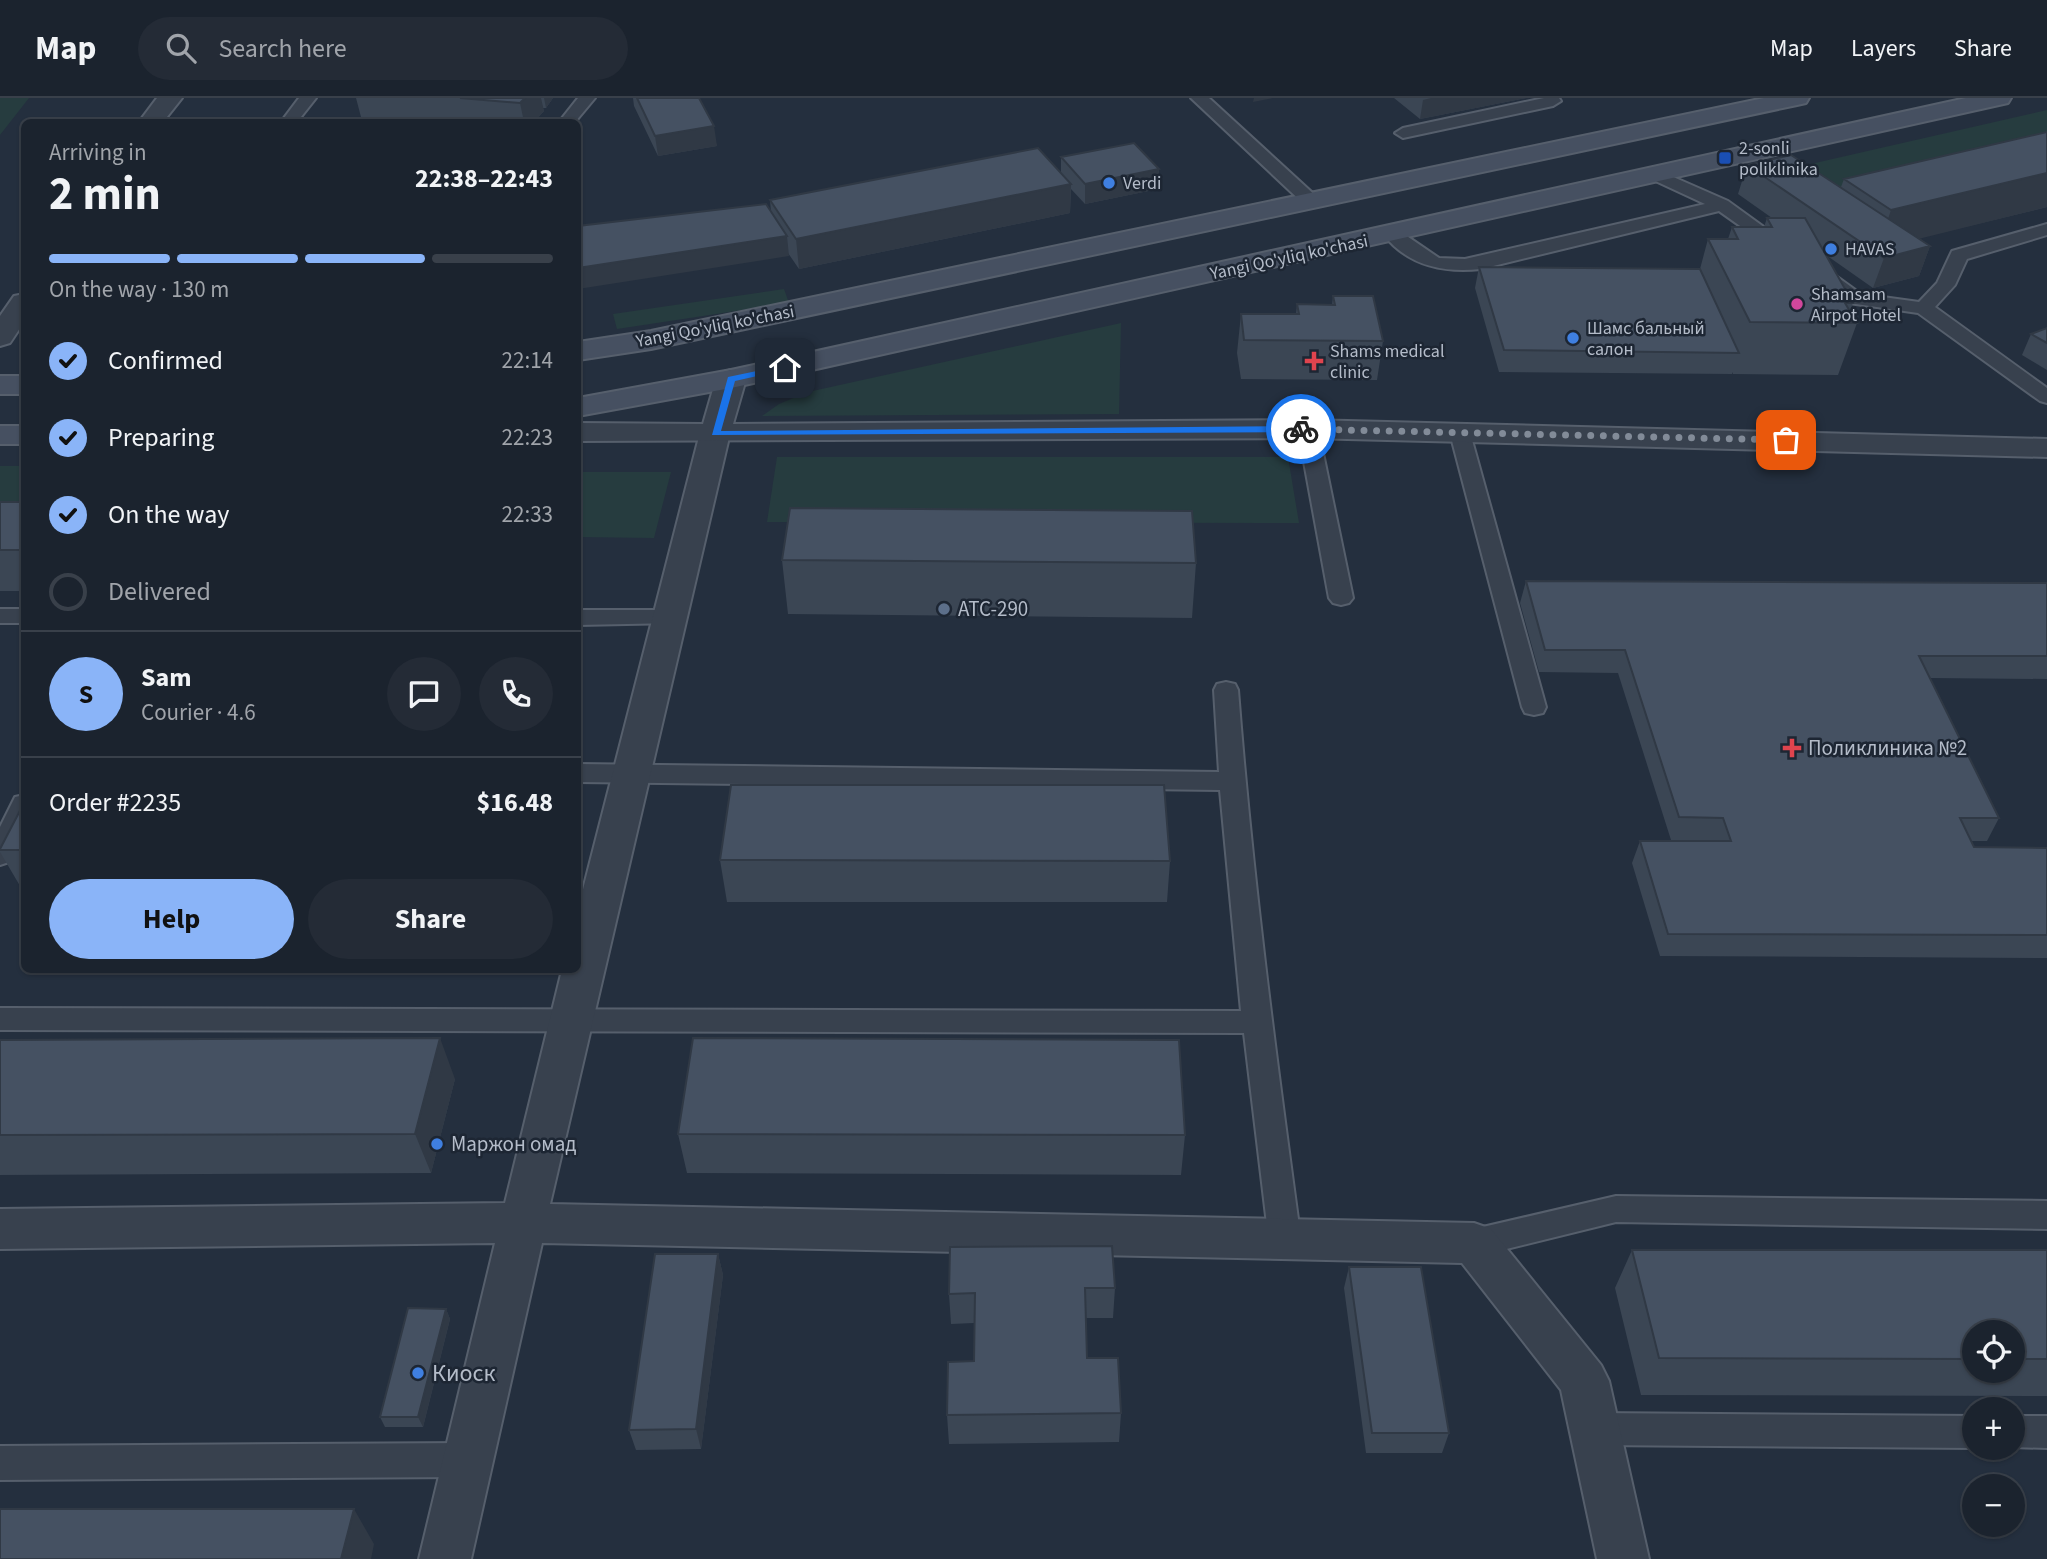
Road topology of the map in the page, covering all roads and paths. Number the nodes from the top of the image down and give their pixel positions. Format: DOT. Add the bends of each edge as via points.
graph roads {
  1 [pos="170,98"];
  2 [pos="308,98"];
  3 [pos="587,98"];
  4 [pos="1199,98"];
  5 [pos="1797,98"];
  6 [pos="1999,98"];
  7 [pos="1553,101"];
  8 [pos="153,119"];
  9 [pos="291,119"];
  10 [pos="570,119"];
  11 [pos="1403,133"];
  12 [pos="1655,174"];
  13 [pos="1312,202"];
  14 [pos="1722,205"];
  15 [pos="2047,229"];
  16 [pos="1392,234"];
  17 [pos="1022,263"];
  18 [pos="21,306"];
  19 [pos="1054,308"];
  20 [pos="1924,308"];
  21 [pos="0,337"];
  22 [pos="581,351"];
  23 [pos="731,379"];
  24 [pos="0,385"];
  25 [pos="21,385"];
  26 [pos="2047,397"];
  27 [pos="581,406"];
  28 [pos="1308,429"];
  29 [pos="581,432"];
  30 [pos="715,433"];
  31 [pos="1460,433"];
  32 [pos="0,435"];
  33 [pos="21,435"];
  34 [pos="2047,448"];
  35 [pos="1341,598"];
  36 [pos="0,616"];
  37 [pos="21,616"];
  38 [pos="581,618"];
  39 [pos="667,618"];
  40 [pos="1226,690"];
  41 [pos="1534,706"];
  42 [pos="581,773"];
  43 [pos="630,773"];
  44 [pos="1232,781"];
  45 [pos="21,810"];
  46 [pos="0,855"];
  47 [pos="0,1019"];
  48 [pos="570,1020"];
  49 [pos="1257,1022"];
  50 [pos="2047,1215"];
  51 [pos="522,1223"];
  52 [pos="0,1229"];
  53 [pos="1285,1241"];
  54 [pos="1474,1243"];
  55 [pos="1594,1429"];
  56 [pos="1962,1432"];
  57 [pos="2025,1432"];
  58 [pos="2047,1432"];
  59 [pos="467,1460"];
  60 [pos="0,1463"];
  61 [pos="445,1559"];
  62 [pos="1623,1559"];
  1 -- 8 [label="street"];
  2 -- 9 [label="lane"];
  3 -- 10 [label="lane"];
  4 -- 13 [label="lane"];
  5 -- 13 [label="main road, Yangi Qo'yliq ko'chasi"];
  6 -- 12 [label="main road, Yangi Qo'yliq ko'chasi"];
  7 -- 11 [label="lane"];
  12 -- 14 [label="lane"];
  12 -- 16 [label="main road, Yangi Qo'yliq ko'chasi"];
  13 -- 17 [label="main road, Yangi Qo'yliq ko'chasi"];
  14 -- 16 [label="lane" via="1448,268 1426,262"];
  14 -- 20 [label="lane" via="1856,299"];
  15 -- 20 [label="lane" via="1959,255 1946,285"];
  16 -- 19 [label="main road, Yangi Qo'yliq ko'chasi"];
  17 -- 19 [label="main road" via="1073,263 1093,276 1092,287 1079,298"];
  17 -- 22 [label="main road, Yangi Qo'yliq ko'chasi"];
  18 -- 21 [label="street"];
  19 -- 23 [label="main road, Yangi Qo'yliq ko'chasi"];
  20 -- 26 [label="lane"];
  23 -- 27 [label="main road, Yangi Qo'yliq ko'chasi"];
  23 -- 30 [label="street"];
  24 -- 25 [label="main road"];
  28 -- 30 [label="street"];
  28 -- 31 [label="street"];
  28 -- 35 [label="lane"];
  29 -- 30 [label="street"];
  30 -- 39 [label="street"];
  31 -- 34 [label="street"];
  31 -- 41 [label="lane"];
  32 -- 33 [label="main road"];
  36 -- 37 [label="lane"];
  38 -- 39 [label="lane"];
  39 -- 43 [label="street"];
  40 -- 44 [label="lane"];
  42 -- 43 [label="lane"];
  43 -- 44 [label="lane"];
  43 -- 48 [label="street"];
  44 -- 49 [label="lane"];
  45 -- 46 [label="lane"];
  47 -- 48 [label="lane"];
  48 -- 49 [label="lane"];
  48 -- 51 [label="street"];
  49 -- 53 [label="lane"];
  50 -- 54 [label="lane" via="1616,1209"];
  51 -- 52 [label="street"];
  51 -- 53 [label="street"];
  51 -- 59 [label="street"];
  53 -- 54 [label="street"];
  54 -- 55 [label="street" via="1584,1381"];
  55 -- 56 [label="lane"];
  55 -- 62 [label="street"];
  57 -- 58 [label="lane"];
  59 -- 60 [label="lane"];
  59 -- 61 [label="street"];
}
